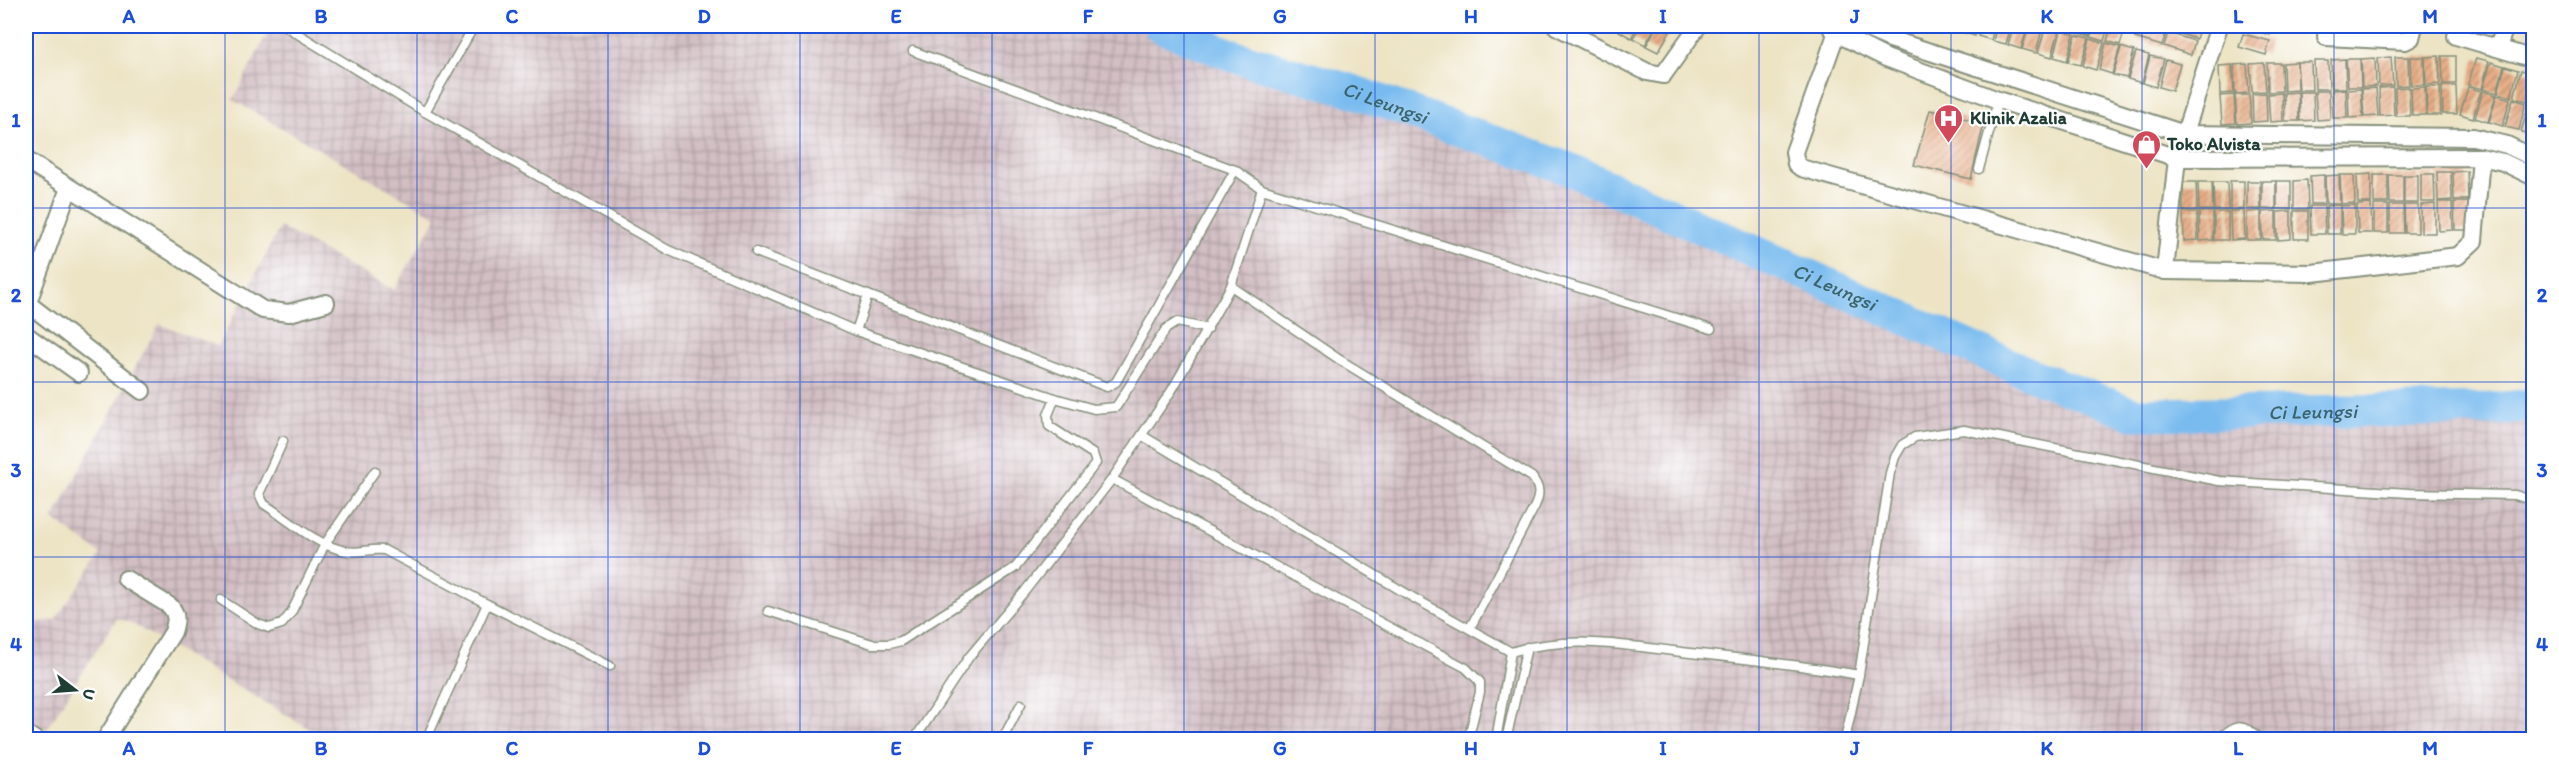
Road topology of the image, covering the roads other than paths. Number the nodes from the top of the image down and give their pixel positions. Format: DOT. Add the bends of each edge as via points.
graph roads {
  1 [pos="285,26"];
  2 [pos="474,26"];
  3 [pos="1556,26"];
  4 [pos="1698,26"];
  5 [pos="1860,26"];
  6 [pos="2219,26"];
  7 [pos="2327,26"];
  8 [pos="2414,26"];
  9 [pos="2505,26"];
  10 [pos="1835,28"];
  11 [pos="2456,36"];
  12 [pos="2498,48"];
  13 [pos="913,51"];
  14 [pos="2534,59"];
  15 [pos="1998,100"];
  16 [pos="425,112"];
  17 [pos="2185,134"];
  18 [pos="2481,157"];
  19 [pos="2177,158"];
  20 [pos="2534,158"];
  21 [pos="26,160"];
  22 [pos="1979,169"];
  23 [pos="1235,170"];
  24 [pos="2534,177"];
  25 [pos="69,188"];
  26 [pos="1262,189"];
  27 [pos="756,252"];
  28 [pos="2165,271"];
  29 [pos="1231,285"];
  30 [pos="868,295"];
  31 [pos="326,303"];
  32 [pos="26,306"];
  33 [pos="1208,329"];
  34 [pos="1711,329"];
  35 [pos="856,331"];
  36 [pos="26,335"];
  37 [pos="79,373"];
  38 [pos="142,391"];
  39 [pos="1055,398"];
  40 [pos="1143,436"];
  41 [pos="283,441"];
  42 [pos="375,471"];
  43 [pos="1112,479"];
  44 [pos="2534,501"];
  45 [pos="325,544"];
  46 [pos="126,579"];
  47 [pos="222,600"];
  48 [pos="487,604"];
  49 [pos="768,611"];
  50 [pos="1470,628"];
  51 [pos="1527,647"];
  52 [pos="1511,652"];
  53 [pos="610,666"];
  54 [pos="1859,675"];
  55 [pos="1021,704"];
  56 [pos="26,734"];
  57 [pos="35,740"];
  58 [pos="105,740"];
  59 [pos="426,740"];
  60 [pos="914,740"];
  61 [pos="948,740"];
  62 [pos="976,740"];
  63 [pos="1002,740"];
  64 [pos="1468,740"];
  65 [pos="1496,740"];
  66 [pos="1506,740"];
  67 [pos="1845,740"];
  68 [pos="2218,740"];
  69 [pos="2262,740"];
  1 -- 16 [label="lane"];
  2 -- 16 [label="lane"];
  3 -- 4 [label="street" via="1647,72 1663,75"];
  5 -- 17 [label="street" via="1901,43"];
  6 -- 17 [label="street"];
  7 -- 8 [label="street" via="2326,37 2405,41 2411,38"];
  9 -- 12 [label="street"];
  10 -- 15 [label="street" via="1886,58"];
  10 -- 28 [label="street" via="1794,152 1801,168"];
  11 -- 12 [label="street"];
  12 -- 14 [label="street"];
  13 -- 23 [label="lane"];
  15 -- 19 [label="street"];
  15 -- 22 [label="lane"];
  16 -- 35 [label="lane" via="668,250"];
  17 -- 19 [label="street"];
  17 -- 20 [label="street" via="2473,137"];
  18 -- 19 [label="street"];
  18 -- 24 [label="street" via="2503,162"];
  18 -- 28 [label="street" via="2474,241 2458,256 2312,273"];
  19 -- 28 [label="street"];
  21 -- 25 [label="street"];
  23 -- 26 [label="lane"];
  23 -- 30 [label="lane" via="1116,382 1107,387"];
  25 -- 31 [label="street" via="263,310 289,313"];
  25 -- 32 [label="street"];
  26 -- 29 [label="lane"];
  26 -- 34 [label="lane"];
  27 -- 30 [label="lane"];
  29 -- 33 [label="lane"];
  29 -- 50 [label="lane" via="1340,360 1532,477 1539,486 1535,507"];
  30 -- 35 [label="lane"];
  32 -- 38 [label="street"];
  33 -- 39 [label="lane" via="1176,322 1166,329 1116,406 1094,409"];
  33 -- 40 [label="lane"];
  35 -- 39 [label="lane"];
  36 -- 37 [label="street"];
  39 -- 49 [label="lane" via="1048,415 1050,426 1093,454 1096,463 1016,567 901,641 889,644 872,644"];
  40 -- 43 [label="lane"];
  40 -- 50 [label="lane"];
  41 -- 45 [label="lane" via="261,488 260,500"];
  42 -- 45 [label="lane"];
  43 -- 60 [label="lane" via="969,657"];
  43 -- 64 [label="lane" via="1466,668 1480,682"];
  44 -- 54 [label="lane" via="2515,495 2219,482 1964,430 1915,437 1902,445 1890,473"];
  45 -- 47 [label="lane" via="282,624 269,628 258,624"];
  45 -- 48 [label="lane" via="346,552 384,550"];
  46 -- 58 [label="street" via="170,606 176,621 173,632"];
  48 -- 53 [label="lane"];
  48 -- 59 [label="lane"];
  50 -- 52 [label="lane"];
  51 -- 52 [label="lane"];
  51 -- 54 [label="lane" via="1595,642"];
  51 -- 66 [label="lane"];
  52 -- 65 [label="lane"];
  54 -- 67 [label="lane"];
  55 -- 63 [label="lane"];
  56 -- 57 [label="street"];
  61 -- 62 [label="lane" via="962,736"];
  68 -- 69 [label="lane" via="2235,726"];
}
